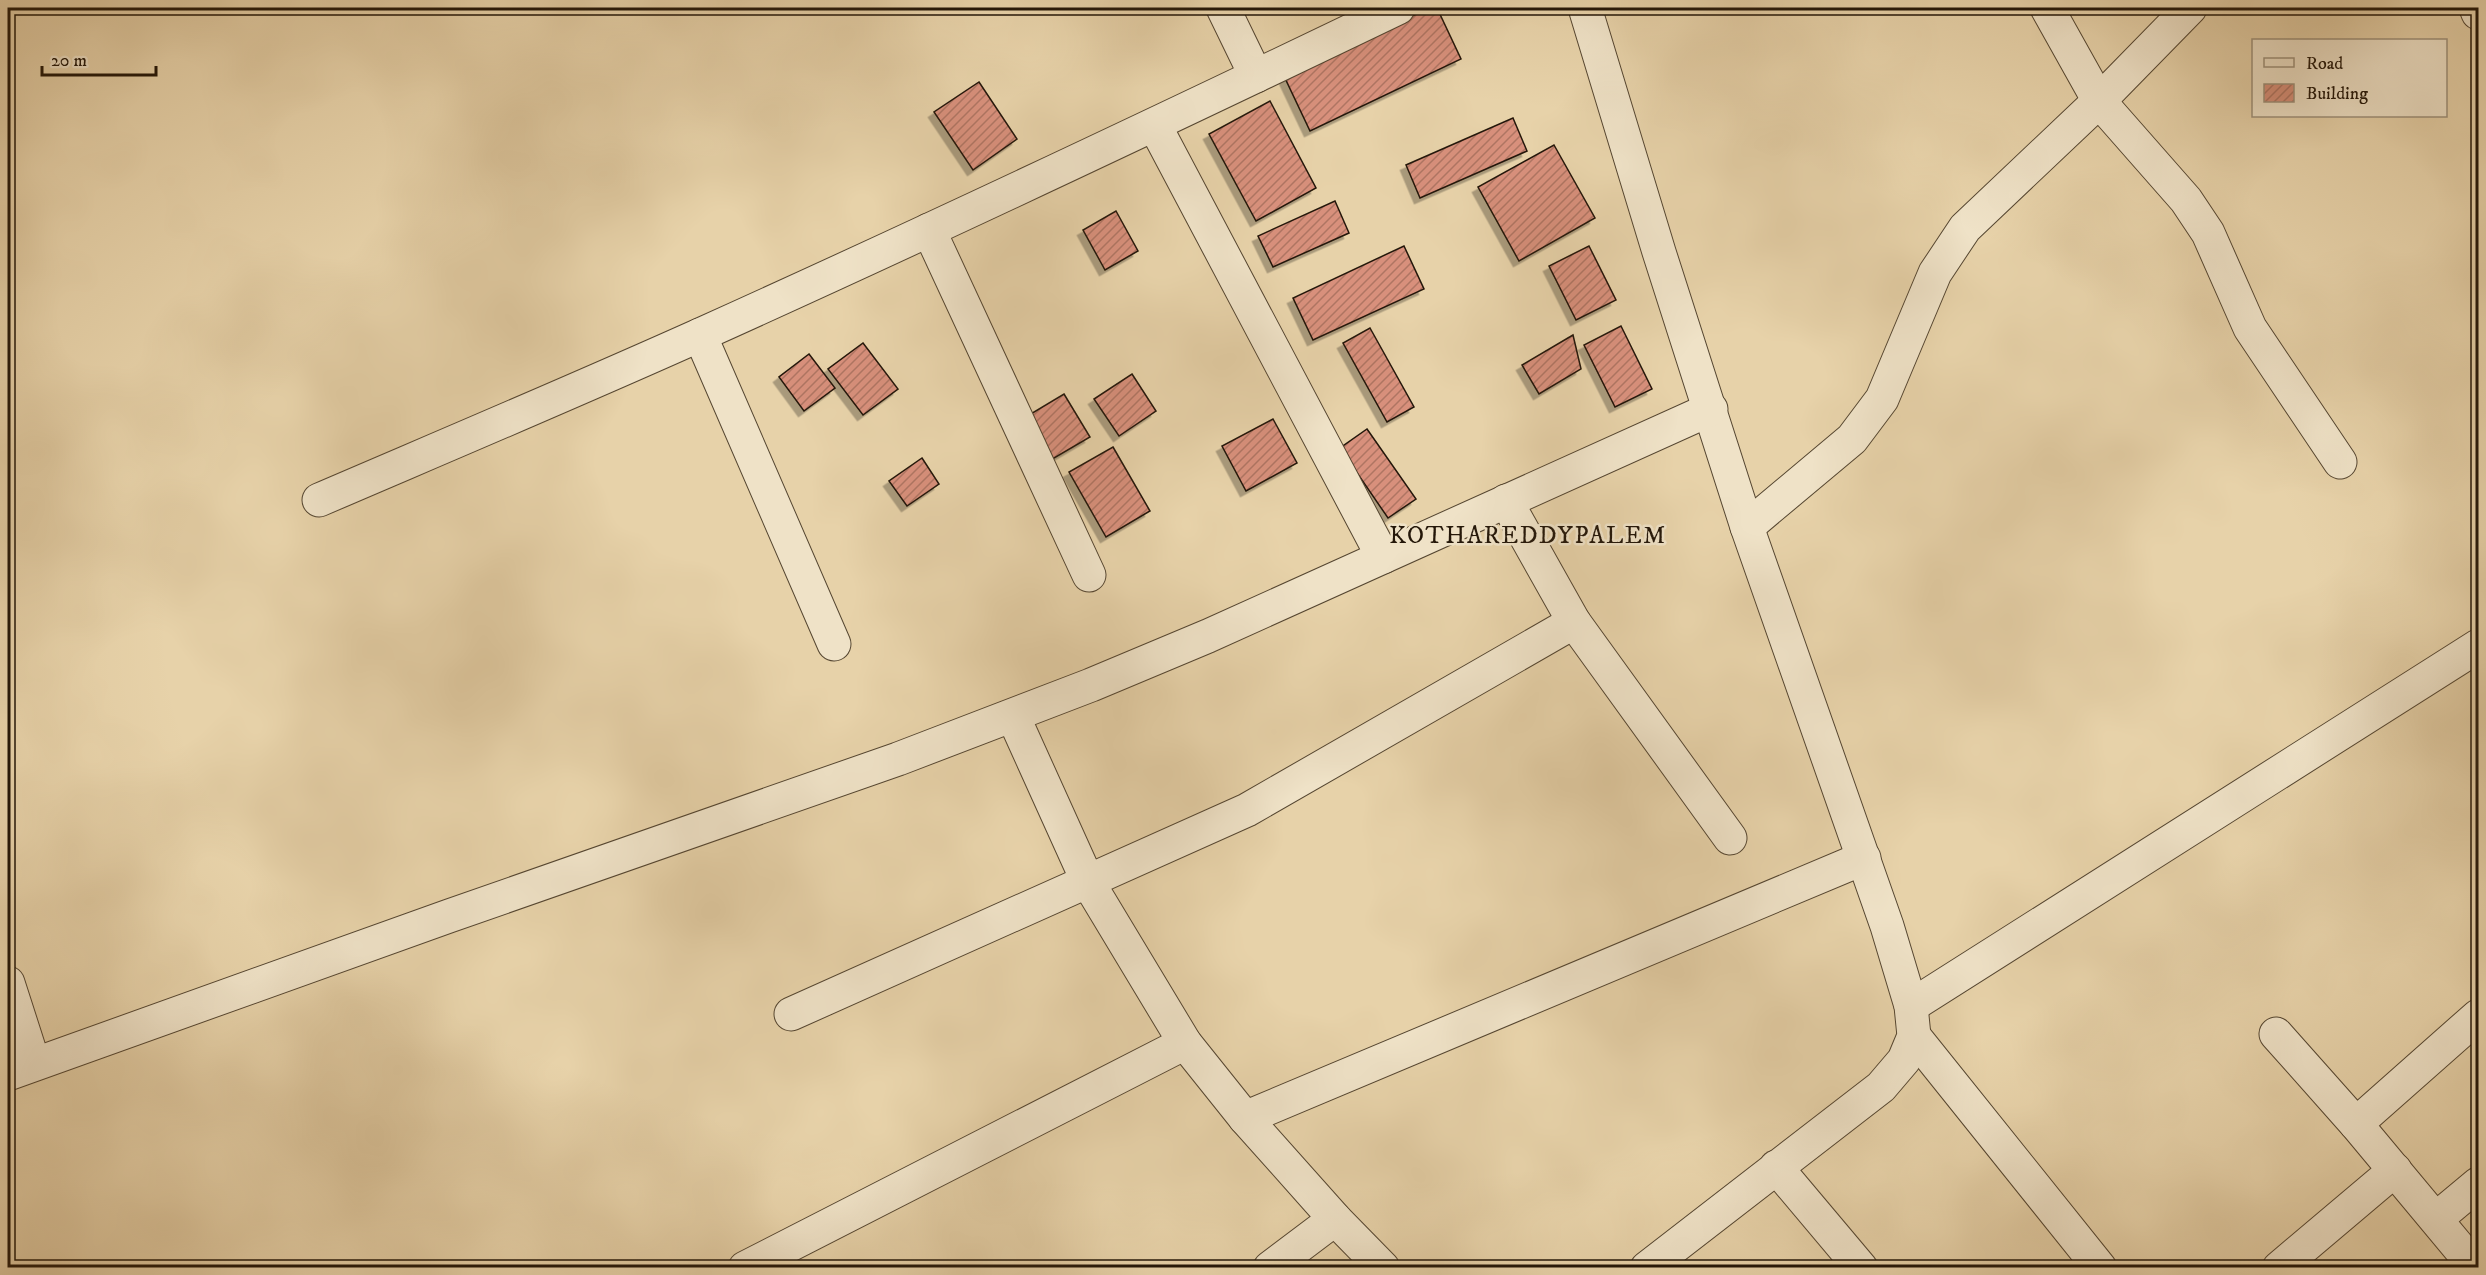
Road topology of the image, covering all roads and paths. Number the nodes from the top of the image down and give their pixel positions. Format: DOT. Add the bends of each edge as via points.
graph roads {
  1 [pos="1223,8"];
  2 [pos="1398,8"];
  3 [pos="1584,8"];
  4 [pos="2047,8"];
  5 [pos="2190,8"];
  6 [pos="2476,8"];
  7 [pos="2478,13"];
  8 [pos="1257,75"];
  9 [pos="2099,101"];
  10 [pos="1155,126"];
  11 [pos="929,230"];
  12 [pos="700,335"];
  13 [pos="1711,409"];
  14 [pos="2340,462"];
  15 [pos="319,500"];
  16 [pos="1506,501"];
  17 [pos="1747,527"];
  18 [pos="1383,557"];
  19 [pos="1089,575"];
  20 [pos="1574,622"];
  21 [pos="834,644"];
  22 [pos="2478,646"];
  23 [pos="1013,716"];
  24 [pos="1730,838"];
  25 [pos="1864,858"];
  26 [pos="1088,882"];
  27 [pos="8,983"];
  28 [pos="791,1014"];
  29 [pos="2478,1016"];
  30 [pos="1913,1022"];
  31 [pos="2276,1034"];
  32 [pos="1185,1042"];
  33 [pos="21,1069"];
  34 [pos="1245,1118"];
  35 [pos="2356,1124"];
  36 [pos="1776,1167"];
  37 [pos="2395,1170"];
  38 [pos="2478,1184"];
  39 [pos="1335,1219"];
  40 [pos="2436,1219"];
  41 [pos="745,1268"];
  42 [pos="1270,1268"];
  43 [pos="1383,1268"];
  44 [pos="1647,1268"];
  45 [pos="1861,1268"];
  46 [pos="2100,1268"];
  47 [pos="2279,1268"];
  48 [pos="2475,1268"];
  1 -- 8 [label="street"];
  2 -- 8 [label="street"];
  3 -- 13 [label="street"];
  4 -- 9 [label="street"];
  5 -- 9 [label="street"];
  6 -- 7 [label="street"];
  8 -- 10 [label="street"];
  9 -- 14 [label="street" via="2186,200 2208,233 2250,328"];
  9 -- 17 [label="street" via="1965,228 1935,273 1882,399 1852,439"];
  10 -- 11 [label="street"];
  10 -- 18 [label="street"];
  11 -- 12 [label="street"];
  11 -- 19 [label="street"];
  12 -- 15 [label="street"];
  12 -- 21 [label="street"];
  13 -- 16 [label="street"];
  13 -- 17 [label="street"];
  16 -- 18 [label="street"];
  16 -- 20 [label="street"];
  17 -- 25 [label="street"];
  18 -- 23 [label="street"];
  20 -- 24 [label="street"];
  20 -- 26 [label="street" via="1247,810"];
  22 -- 30 [label="street"];
  23 -- 26 [label="street"];
  23 -- 33 [label="street"];
  25 -- 30 [label="street"];
  25 -- 34 [label="street"];
  26 -- 28 [label="street"];
  26 -- 32 [label="street"];
  27 -- 33 [label="street"];
  29 -- 35 [label="street"];
  30 -- 36 [label="street" via="1904,1060 1881,1087"];
  30 -- 46 [label="street"];
  31 -- 35 [label="street"];
  32 -- 34 [label="street"];
  32 -- 41 [label="street"];
  34 -- 39 [label="street"];
  35 -- 37 [label="street"];
  36 -- 44 [label="street"];
  36 -- 45 [label="street"];
  37 -- 40 [label="street"];
  37 -- 47 [label="street"];
  38 -- 40 [label="street"];
  39 -- 42 [label="street"];
  39 -- 43 [label="street"];
  40 -- 48 [label="street"];
}
